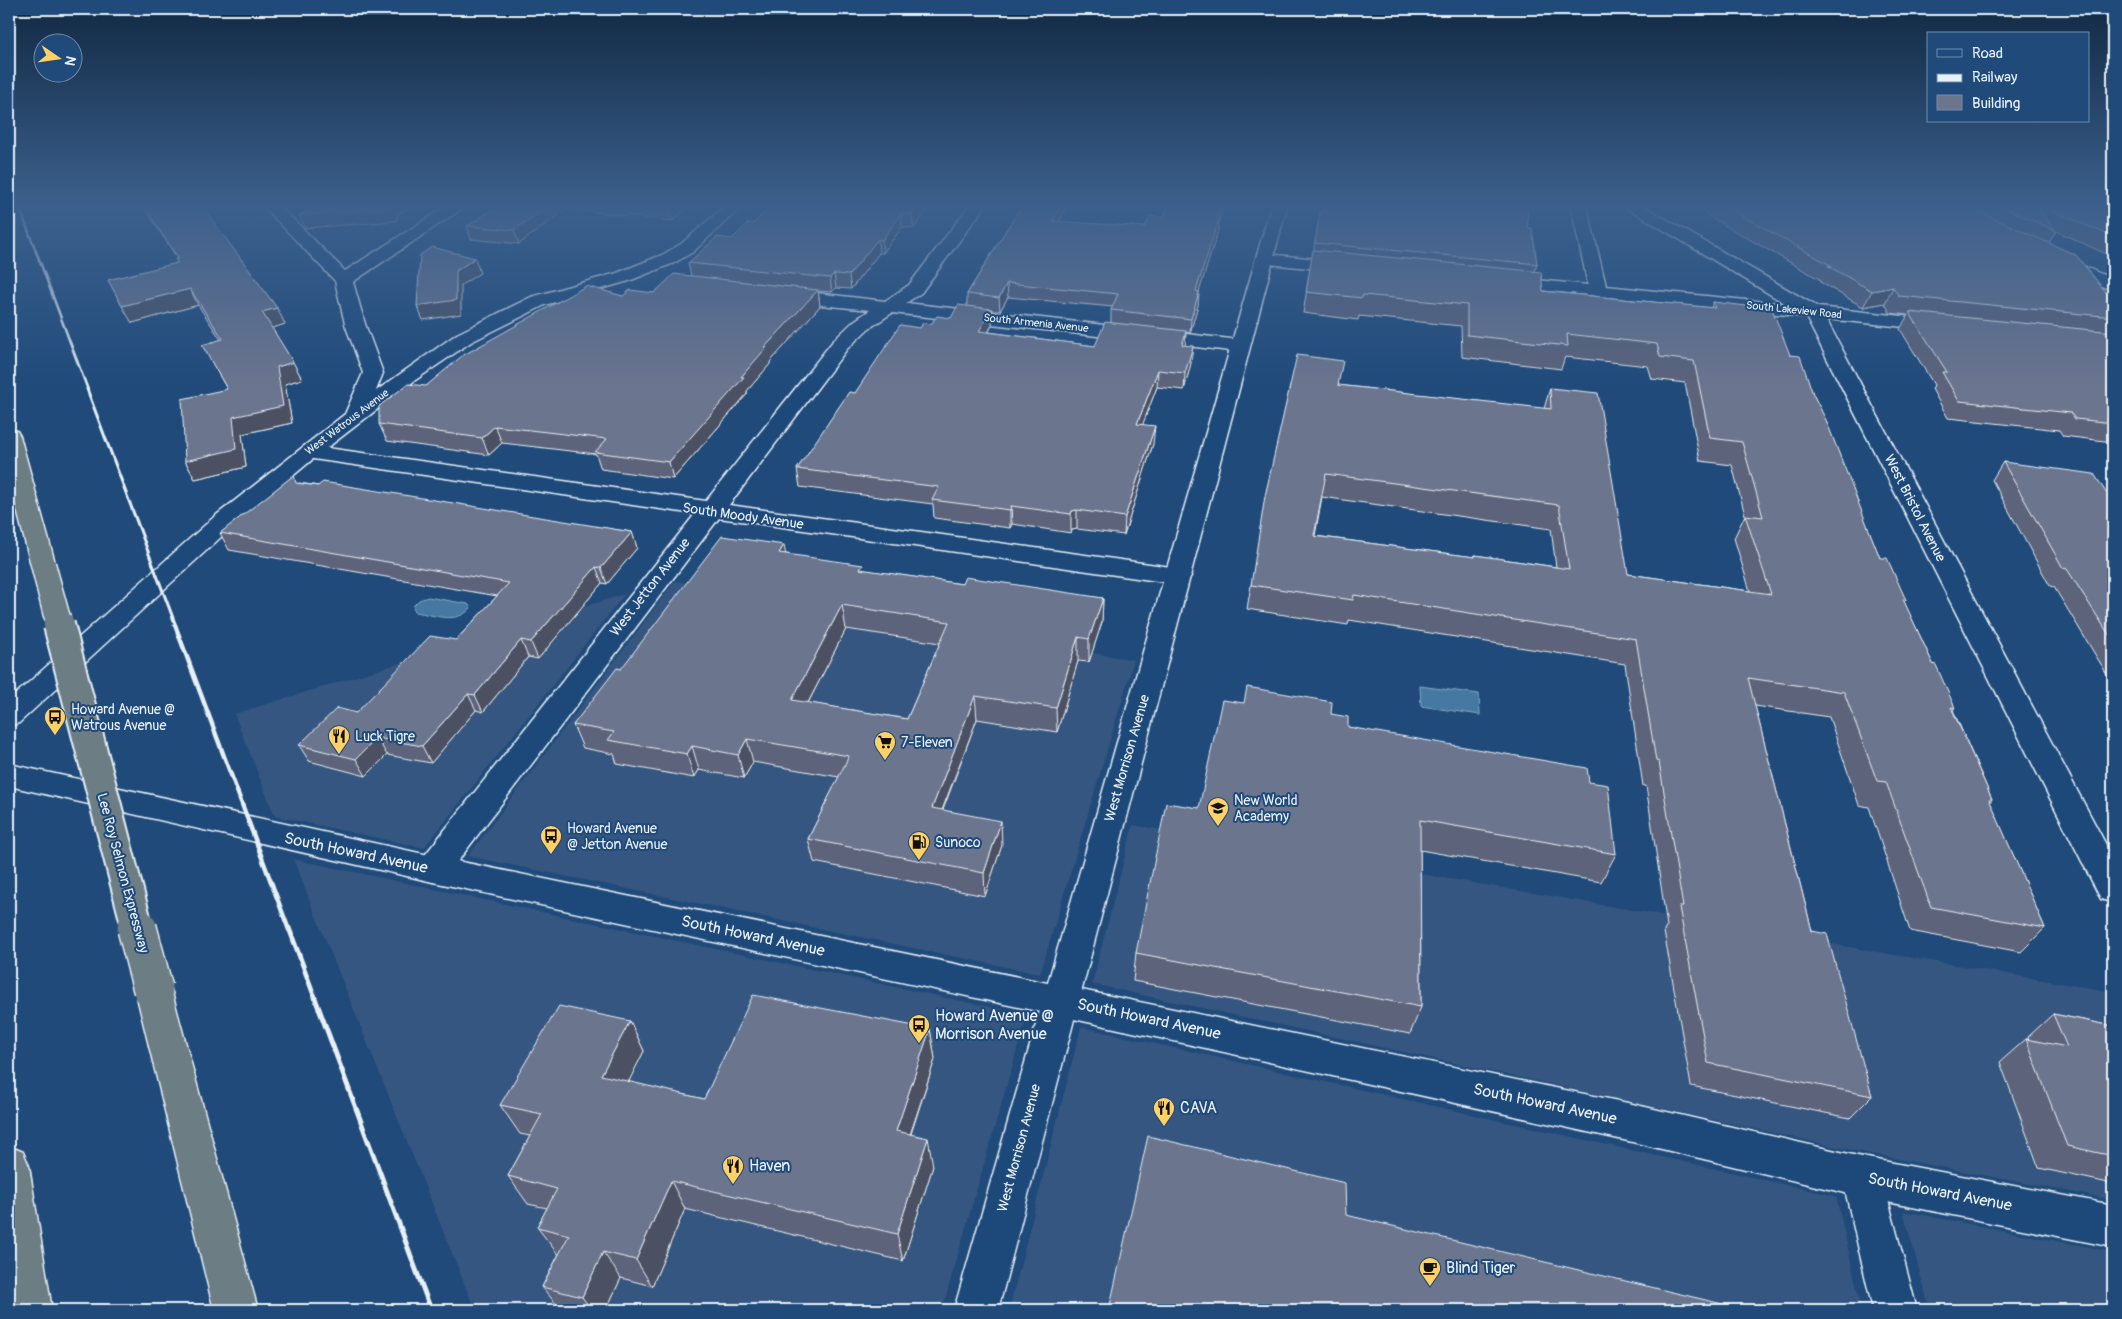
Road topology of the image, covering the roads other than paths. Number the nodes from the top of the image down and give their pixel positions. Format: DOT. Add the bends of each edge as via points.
graph roads {
  1 [pos="332,268"];
  2 [pos="363,268"];
  3 [pos="647,268"];
  4 [pos="931,268"];
  5 [pos="1263,268"];
  6 [pos="1350,268"];
  7 [pos="1593,268"];
  8 [pos="1737,268"];
  9 [pos="2074,268"];
  10 [pos="1364,269"];
  11 [pos="623,277"];
  12 [pos="344,280"];
  13 [pos="662,281"];
  14 [pos="1491,281"];
  15 [pos="2113,286"];
  16 [pos="1598,291"];
  17 [pos="760,292"];
  18 [pos="888,307"];
  19 [pos="1813,312"];
  20 [pos="1958,327"];
  21 [pos="1240,346"];
  22 [pos="353,419"];
  23 [pos="9,436"];
  24 [pos="308,452"];
  25 [pos="709,511"];
  26 [pos="1178,576"];
  27 [pos="9,716"];
  28 [pos="9,775"];
  29 [pos="433,869"];
  30 [pos="2113,890"];
  31 [pos="1060,1000"];
  32 [pos="9,1166"];
  33 [pos="1862,1177"];
  34 [pos="2113,1226"];
  35 [pos="30,1310"];
  36 [pos="236,1310"];
  37 [pos="976,1310"];
  38 [pos="1895,1310"];
  1 -- 12 [label="street"];
  2 -- 12 [label="street"];
  3 -- 11 [label="street, West Watrous Avenue"];
  4 -- 18 [label="street, West Jetton Avenue" via="915,289"];
  5 -- 21 [label="street, West Morrison Avenue"];
  6 -- 10 [label="street"];
  7 -- 16 [label="street"];
  8 -- 19 [label="street"];
  9 -- 15 [label="street"];
  11 -- 13 [label="street"];
  11 -- 22 [label="street, West Watrous Avenue" via="538,301 495,321 407,377"];
  12 -- 22 [label="street" via="355,324 373,372"];
  14 -- 16 [label="street, South Lakeview Road"];
  16 -- 19 [label="street, South Lakeview Road"];
  17 -- 18 [label="street, South Armenia Avenue"];
  18 -- 21 [label="street, South Armenia Avenue"];
  18 -- 25 [label="street, West Jetton Avenue" via="861,325 840,345"];
  19 -- 20 [label="street, South Lakeview Road"];
  19 -- 30 [label="street, West Bristol Avenue"];
  21 -- 26 [label="street, West Morrison Avenue"];
  22 -- 24 [label="street, West Watrous Avenue"];
  23 -- 36 [label="highway, Lee Roy Selmon Expressway, bridge"];
  24 -- 25 [label="street, South Moody Avenue"];
  24 -- 27 [label="street, West Watrous Avenue" via="224,522"];
  25 -- 26 [label="street, South Moody Avenue"];
  25 -- 29 [label="street, West Jetton Avenue"];
  26 -- 31 [label="street, West Morrison Avenue"];
  28 -- 29 [label="street, South Howard Avenue"];
  29 -- 31 [label="street, South Howard Avenue"];
  31 -- 33 [label="street, South Howard Avenue" via="1628,1122"];
  31 -- 37 [label="street, West Morrison Avenue"];
  32 -- 35 [label="highway"];
  33 -- 34 [label="street, South Howard Avenue"];
  33 -- 38 [label="street"];
}
